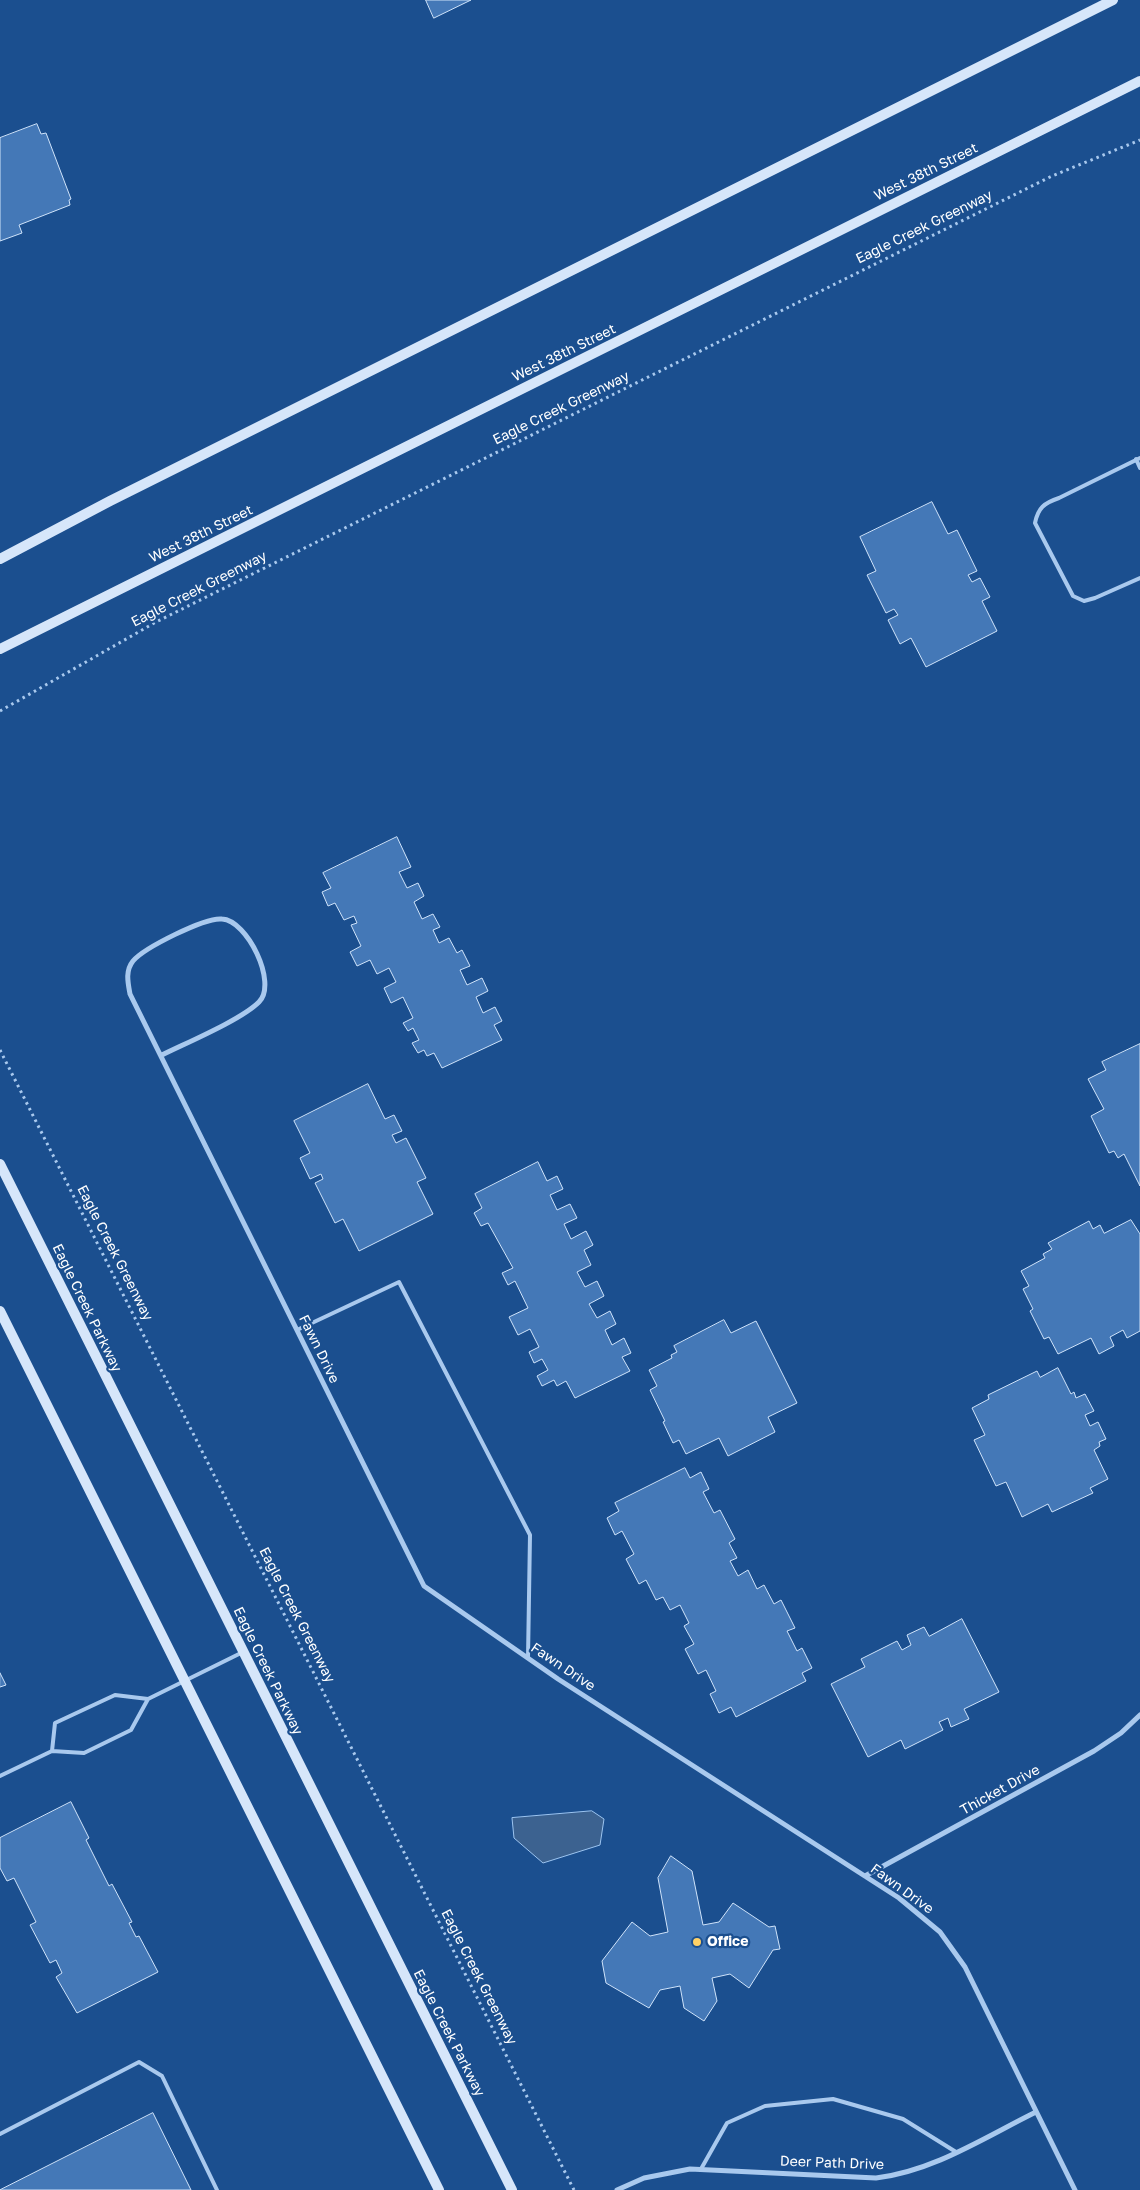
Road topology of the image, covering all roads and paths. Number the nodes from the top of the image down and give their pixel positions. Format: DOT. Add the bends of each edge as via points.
graph roads {
  1 [pos="1113,0"];
  2 [pos="1140,81"];
  3 [pos="1140,140"];
  4 [pos="1138,459"];
  5 [pos="1140,468"];
  6 [pos="0,559"];
  7 [pos="1140,578"];
  8 [pos="0,649"];
  9 [pos="0,711"];
  10 [pos="0,1050"];
  11 [pos="162,1055"];
  12 [pos="0,1164"];
  13 [pos="0,1311"];
  14 [pos="297,1330"];
  15 [pos="244,1652"];
  16 [pos="528,1658"];
  17 [pos="184,1681"];
  18 [pos="148,1699"];
  19 [pos="1140,1715"];
  20 [pos="52,1751"];
  21 [pos="0,1776"];
  22 [pos="865,1876"];
  23 [pos="1036,2112"];
  24 [pos="0,2134"];
  25 [pos="956,2152"];
  26 [pos="701,2169"];
  27 [pos="216,2190"];
  28 [pos="439,2190"];
  29 [pos="512,2190"];
  30 [pos="574,2190"];
  31 [pos="617,2190"];
  32 [pos="1076,2190"];
  1 -- 6 [label="main road" via="110,500"];
  2 -- 8 [label="main road, West 38th Street"];
  3 -- 9 [label="path, Eagle Creek Greenway" via="1052,176 156,622"];
  4 -- 5 [label="lane"];
  4 -- 7 [label="lane" via="1046,502 1037,512 1035,523 1073,596 1084,601"];
  10 -- 30 [label="path, Eagle Creek Greenway"];
  11 -- 11 [label="street, Fawn Drive" via="130,994 127,977 132,962 146,950 204,922 221,918 236,923 247,936 263,969 266,985 261,1001 248,1011"];
  11 -- 14 [label="street, Fawn Drive"];
  12 -- 15 [label="main road, Eagle Creek Parkway"];
  13 -- 17 [label="main road"];
  14 -- 16 [label="street, Fawn Drive" via="424,1586"];
  14 -- 16 [label="lane" via="399,1282 530,1534"];
  15 -- 17 [label="lane"];
  15 -- 29 [label="main road, Eagle Creek Parkway"];
  16 -- 22 [label="street, Fawn Drive"];
  17 -- 18 [label="lane"];
  17 -- 28 [label="main road"];
  18 -- 20 [label="lane" via="131,1730 84,1754"];
  18 -- 20 [label="lane" via="115,1695 55,1723"];
  19 -- 22 [label="street, Thicket Drive" via="1094,1751"];
  20 -- 21 [label="lane"];
  22 -- 23 [label="street, Fawn Drive" via="917,1911 953,1949"];
  23 -- 25 [label="street, Deer Path Drive"];
  23 -- 32 [label="street, Fawn Drive"];
  24 -- 27 [label="lane" via="138,2062 162,2076"];
  25 -- 26 [label="street, Deer Path Drive" via="911,2172 876,2178"];
  25 -- 26 [label="lane" via="903,2118 833,2099 765,2106 727,2123"];
  26 -- 31 [label="street, Deer Path Drive" via="667,2172"];
}
